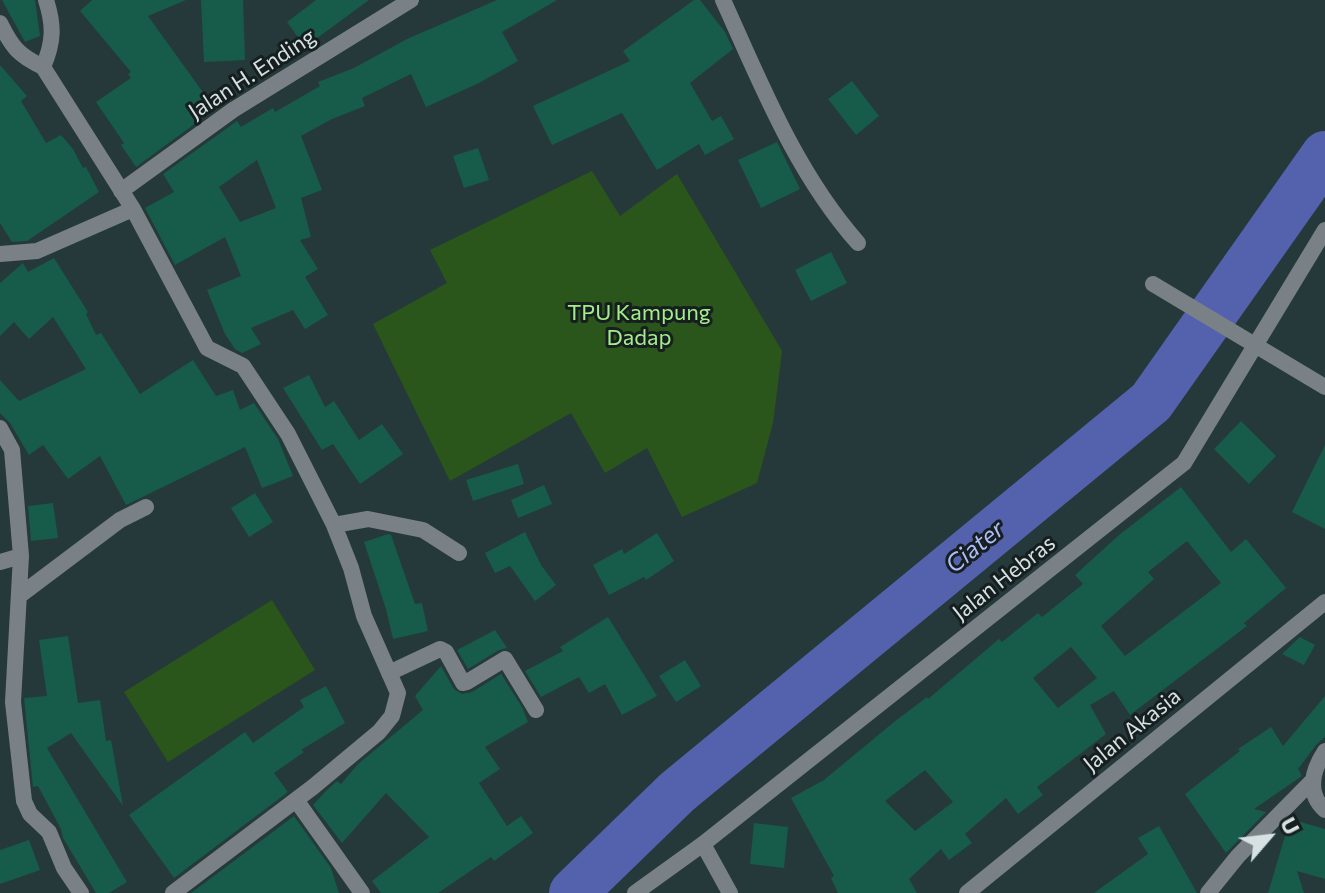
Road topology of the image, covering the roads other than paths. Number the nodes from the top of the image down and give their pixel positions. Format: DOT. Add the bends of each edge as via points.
graph roads {
  1 [pos="46,0"];
  2 [pos="411,0"];
  3 [pos="723,0"];
  4 [pos="0,23"];
  5 [pos="43,67"];
  6 [pos="121,191"];
  7 [pos="133,209"];
  8 [pos="1325,230"];
  9 [pos="858,243"];
  10 [pos="0,254"];
  11 [pos="1153,284"];
  12 [pos="1256,347"];
  13 [pos="1325,387"];
  14 [pos="0,428"];
  15 [pos="146,507"];
  16 [pos="334,525"];
  17 [pos="459,553"];
  18 [pos="21,556"];
  19 [pos="0,562"];
  20 [pos="19,596"];
  21 [pos="1325,602"];
  22 [pos="389,673"];
  23 [pos="536,710"];
  24 [pos="1325,751"];
  25 [pos="1312,781"];
  26 [pos="296,800"];
  27 [pos="1325,810"];
  28 [pos="703,844"];
  29 [pos="81,893"];
  30 [pos="173,893"];
  31 [pos="362,893"];
  32 [pos="635,893"];
  33 [pos="730,893"];
  34 [pos="967,893"];
  35 [pos="1208,893"];
  1 -- 5 [label="street" via="53,24"];
  2 -- 6 [label="street, Jalan H. Ending" via="233,110"];
  3 -- 9 [label="street" via="775,116 832,213"];
  4 -- 5 [label="street" via="13,48"];
  5 -- 6 [label="street"];
  6 -- 7 [label="street"];
  7 -- 10 [label="street" via="37,251"];
  7 -- 16 [label="street" via="207,348 243,366 288,434"];
  8 -- 12 [label="street, Jalan Hebras"];
  11 -- 12 [label="street"];
  12 -- 13 [label="street"];
  12 -- 28 [label="street, Jalan Hebras" via="1184,463"];
  14 -- 18 [label="street" via="12,450"];
  15 -- 20 [label="street" via="120,520"];
  16 -- 17 [label="street" via="368,519 423,530"];
  16 -- 22 [label="street"];
  18 -- 19 [label="street"];
  18 -- 20 [label="street"];
  20 -- 29 [label="street" via="13,702 24,801 49,832"];
  21 -- 34 [label="street, Jalan Akasia"];
  22 -- 23 [label="street" via="440,649 463,683 505,659"];
  22 -- 26 [label="street" via="398,693 392,716"];
  24 -- 25 [label="street"];
  25 -- 27 [label="street" via="1314,799"];
  25 -- 35 [label="street"];
  26 -- 30 [label="street"];
  26 -- 31 [label="street"];
  28 -- 32 [label="street, Jalan Hebras"];
  28 -- 33 [label="street"];
}
